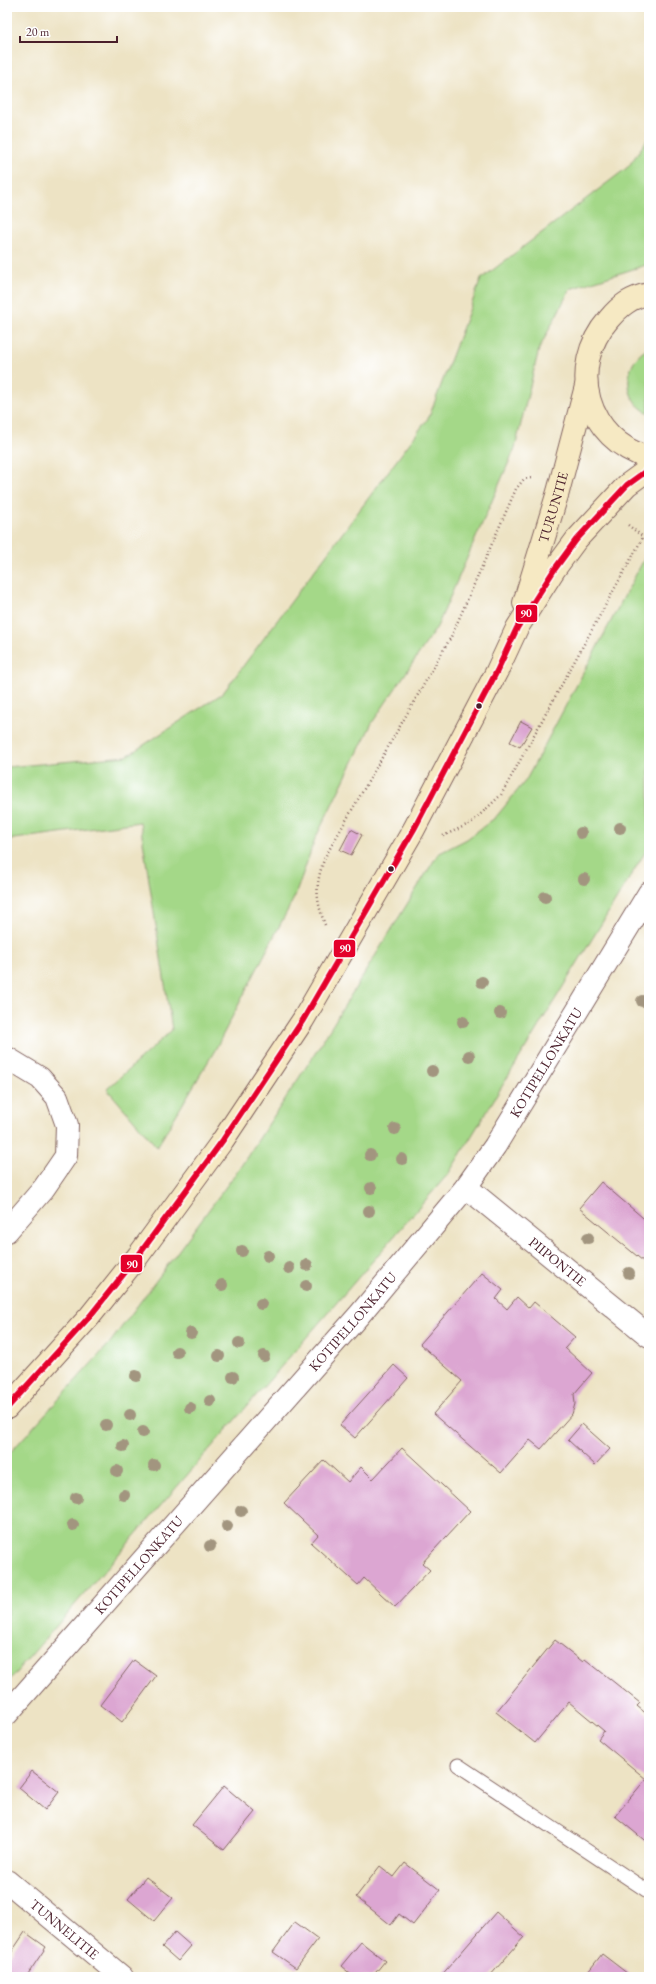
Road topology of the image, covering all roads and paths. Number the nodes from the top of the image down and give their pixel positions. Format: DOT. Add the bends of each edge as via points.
graph roads {
  1 [pos="649,294"];
  2 [pos="586,386"];
  3 [pos="649,458"];
  4 [pos="649,469"];
  5 [pos="560,486"];
  6 [pos="603,510"];
  7 [pos="649,533"];
  8 [pos="643,537"];
  9 [pos="517,628"];
  10 [pos="439,837"];
  11 [pos="649,893"];
  12 [pos="337,960"];
  13 [pos="7,1058"];
  14 [pos="466,1187"];
  15 [pos="7,1231"];
  16 [pos="649,1336"];
  17 [pos="7,1408"];
  18 [pos="7,1714"];
  19 [pos="458,1765"];
  20 [pos="7,1881"];
  21 [pos="649,1892"];
  22 [pos="122,1977"];
  1 -- 2 [label="main road" via="629,300 598,331 587,357"];
  2 -- 3 [label="main road" via="594,414 611,437 634,453"];
  2 -- 5 [label="main road, TURUNTIE"];
  4 -- 6 [label="main road, TURUNTIE"];
  5 -- 9 [label="main road, TURUNTIE"];
  5 -- 12 [label="path" via="531,477 524,479 516,490 451,636 325,857 318,877 317,904"];
  6 -- 8 [label="path"];
  6 -- 9 [label="main road, TURUNTIE" via="554,570"];
  7 -- 8 [label="path"];
  8 -- 10 [label="path" via="501,795 471,823"];
  9 -- 12 [label="main road, TURUNTIE" via="414,829"];
  11 -- 14 [label="street, KOTIPELLONKATU" via="495,1146"];
  12 -- 17 [label="main road, TURUNTIE" via="303,1020 223,1140 138,1256 90,1316"];
  13 -- 15 [label="street" via="40,1078 56,1097 67,1126 66,1156 44,1188"];
  14 -- 16 [label="street, PIIPONTIE"];
  14 -- 18 [label="street, KOTIPELLONKATU" via="360,1314"];
  19 -- 21 [label="lane"];
  20 -- 22 [label="street, TUNNELITIE"];
}
